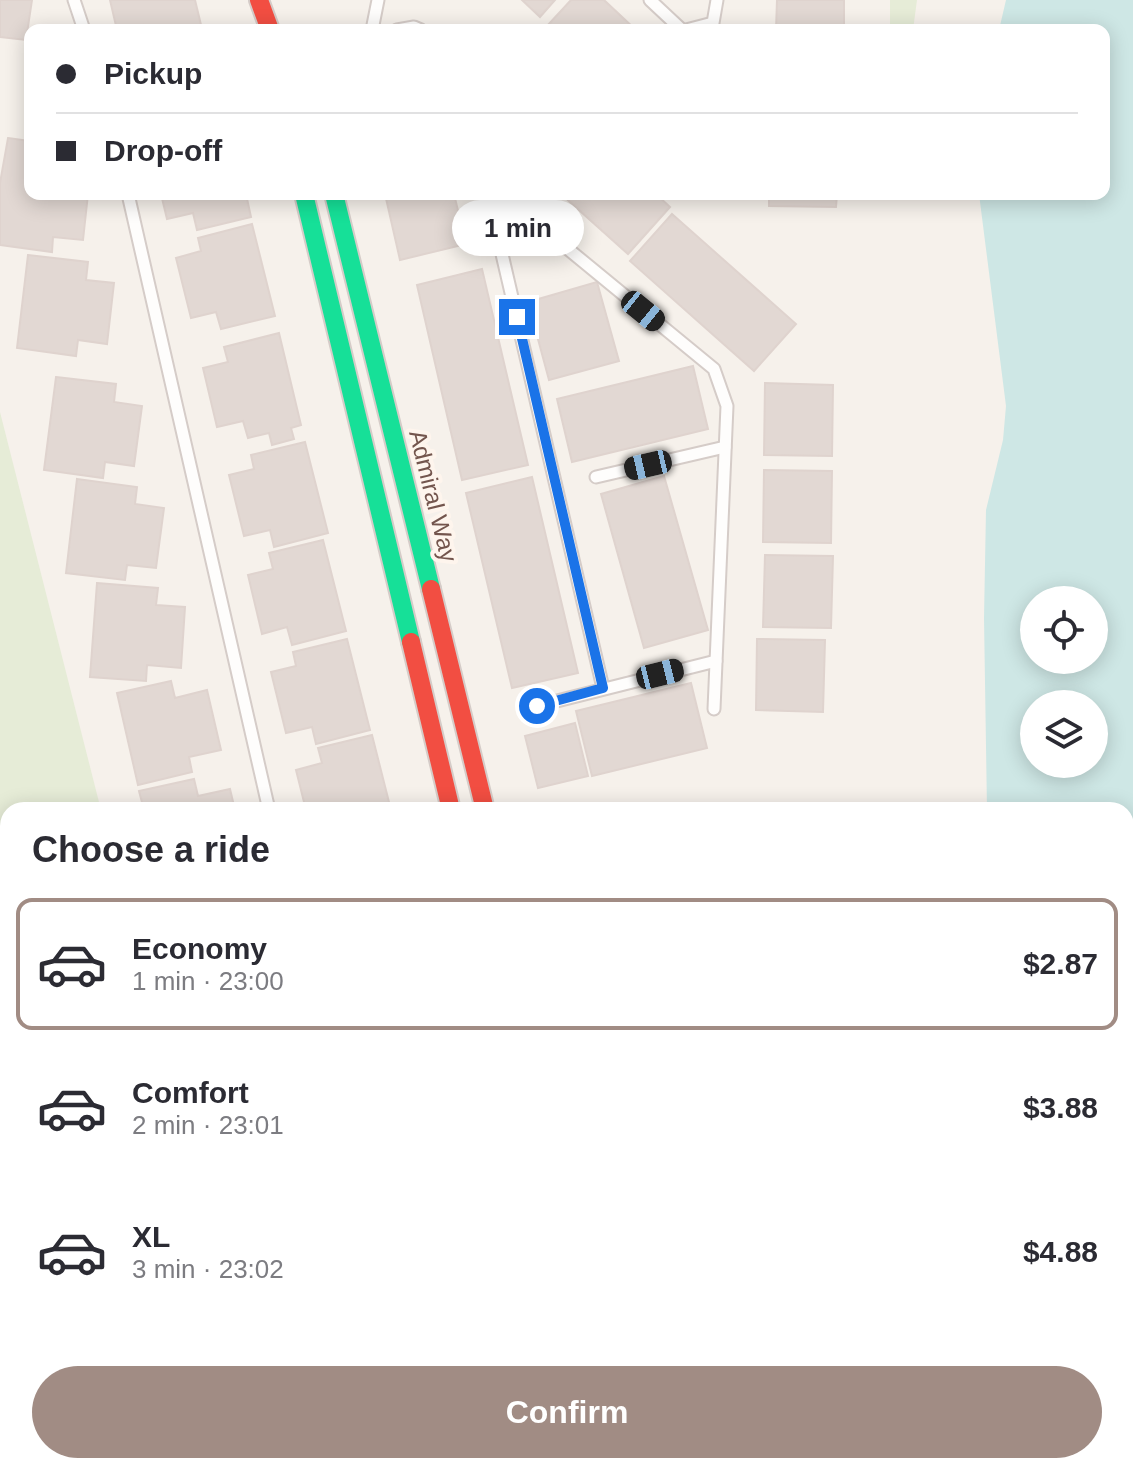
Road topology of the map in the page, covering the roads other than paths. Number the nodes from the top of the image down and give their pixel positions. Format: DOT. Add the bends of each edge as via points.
graph roads {
  1 [pos="74,0"];
  2 [pos="259,0"];
  3 [pos="277,0"];
  4 [pos="378,0"];
  5 [pos="650,0"];
  6 [pos="717,0"];
  7 [pos="82,24"];
  8 [pos="275,24"];
  9 [pos="278,24"];
  10 [pos="373,24"];
  11 [pos="677,24"];
  12 [pos="713,24"];
  13 [pos="129,200"];
  14 [pos="305,200"];
  15 [pos="335,200"];
  16 [pos="489,200"];
  17 [pos="508,200"];
  18 [pos="725,447"];
  19 [pos="596,477"];
  20 [pos="716,661"];
  21 [pos="603,688"];
  22 [pos="537,706"];
  23 [pos="714,709"];
  24 [pos="267,802"];
  25 [pos="449,802"];
  26 [pos="483,802"];
  1 -- 7 [label="lane"];
  2 -- 8 [label="street"];
  3 -- 9 [label="street"];
  4 -- 10 [label="lane"];
  5 -- 11 [label="lane"];
  6 -- 12 [label="lane"];
  13 -- 24 [label="lane"];
  14 -- 25 [label="street"];
  15 -- 26 [label="street, Admiral Way"];
  16 -- 21 [label="lane"];
  17 -- 18 [label="lane" via="714,369 727,406"];
  18 -- 19 [label="lane"];
  18 -- 20 [label="lane"];
  20 -- 21 [label="lane"];
  20 -- 23 [label="lane"];
  21 -- 22 [label="lane"];
}
